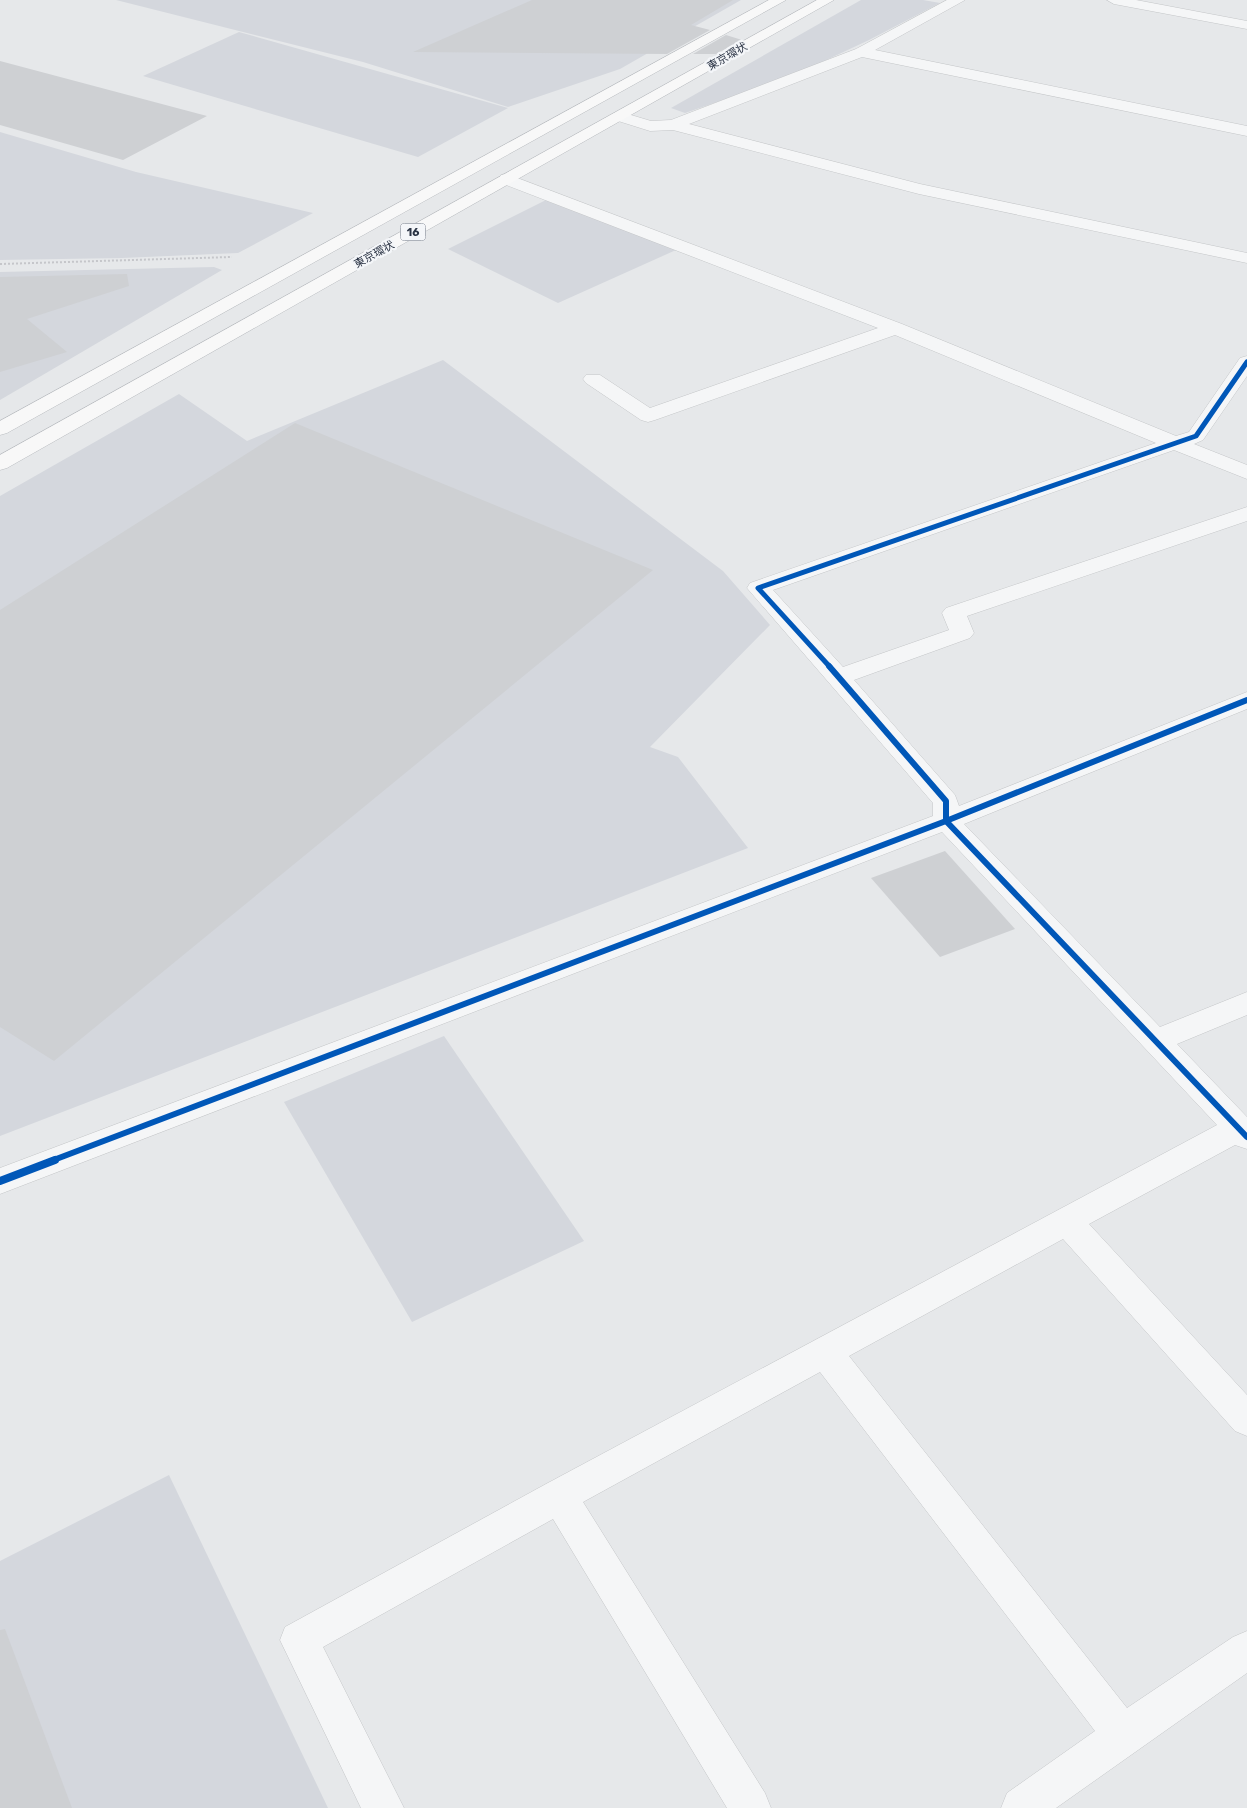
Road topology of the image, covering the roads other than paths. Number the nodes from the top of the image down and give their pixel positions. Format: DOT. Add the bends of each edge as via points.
graph roads {
  1 [pos="779,0"];
  2 [pos="827,0"];
  3 [pos="958,0"];
  4 [pos="1114,0"];
  5 [pos="1247,25"];
  6 [pos="861,52"];
  7 [pos="621,117"];
  8 [pos="672,125"];
  9 [pos="1247,130"];
  10 [pos="507,179"];
  11 [pos="1247,258"];
  12 [pos="895,328"];
  13 [pos="1247,362"];
  14 [pos="593,379"];
  15 [pos="0,428"];
  16 [pos="1176,444"];
  17 [pos="0,464"];
  18 [pos="1247,473"];
  19 [pos="1247,514"];
  20 [pos="839,677"];
  21 [pos="1247,700"];
  22 [pos="946,821"];
  23 [pos="1247,1002"];
  24 [pos="1155,1041"];
  25 [pos="1243,1132"];
  26 [pos="0,1180"];
  27 [pos="1067,1222"];
  28 [pos="825,1352"];
  29 [pos="1247,1420"];
  30 [pos="559,1496"];
  31 [pos="1247,1650"];
  32 [pos="1123,1735"];
  33 [pos="382,1808"];
  34 [pos="750,1808"];
  35 [pos="1022,1808"];
  1 -- 15 [label="highway, 東京環状 / 16"];
  2 -- 7 [label="highway, 東京環状 / 16"];
  3 -- 6 [label="street"];
  4 -- 5 [label="street"];
  6 -- 8 [label="street"];
  6 -- 9 [label="street"];
  7 -- 8 [label="street" via="650,126"];
  7 -- 10 [label="highway, 東京環状 / 16"];
  8 -- 11 [label="street" via="919,189"];
  10 -- 12 [label="street"];
  10 -- 17 [label="highway, 東京環状 / 16"];
  12 -- 14 [label="street" via="648,416"];
  12 -- 16 [label="street"];
  13 -- 16 [label="street" via="1196,436"];
  16 -- 18 [label="street"];
  16 -- 20 [label="street" via="758,588"];
  19 -- 20 [label="street" via="954,614 962,633"];
  20 -- 22 [label="street" via="946,801"];
  21 -- 22 [label="street"];
  22 -- 24 [label="street"];
  22 -- 26 [label="street"];
  23 -- 24 [label="street"];
  24 -- 25 [label="street"];
  25 -- 27 [label="street"];
  27 -- 28 [label="street"];
  27 -- 29 [label="street"];
  28 -- 30 [label="street"];
  28 -- 32 [label="street"];
  30 -- 33 [label="street" via="299,1640"];
  30 -- 34 [label="street"];
  31 -- 32 [label="street"];
  32 -- 35 [label="street"];
}
